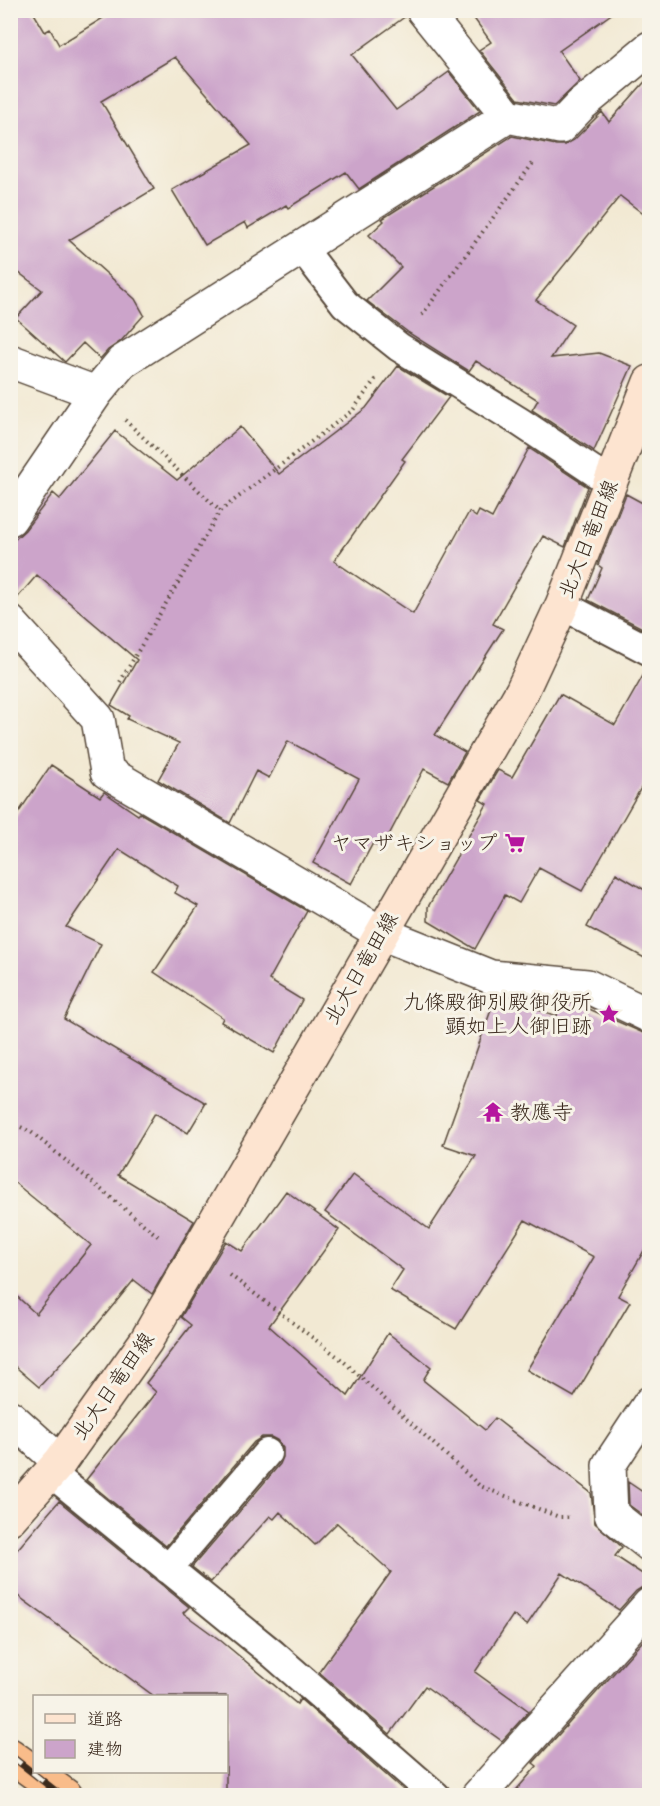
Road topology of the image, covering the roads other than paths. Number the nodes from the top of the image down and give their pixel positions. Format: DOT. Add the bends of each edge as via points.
graph roads {
  1 [pos="423,10"];
  2 [pos="650,48"];
  3 [pos="508,116"];
  4 [pos="302,248"];
  5 [pos="10,361"];
  6 [pos="650,382"];
  7 [pos="96,393"];
  8 [pos="610,482"];
  9 [pos="10,519"];
  10 [pos="562,604"];
  11 [pos="10,622"];
  12 [pos="650,651"];
  13 [pos="381,933"];
  14 [pos="650,1016"];
  15 [pos="650,1403"];
  16 [pos="10,1417"];
  17 [pos="267,1454"];
  18 [pos="55,1467"];
  19 [pos="10,1518"];
  20 [pos="650,1545"];
  21 [pos="168,1569"];
  22 [pos="650,1604"];
  23 [pos="10,1755"];
  24 [pos="33,1772"];
  25 [pos="35,1773"];
  26 [pos="66,1796"];
  27 [pos="436,1796"];
  28 [pos="478,1796"];
  1 -- 3 [label="street"];
  2 -- 3 [label="street" via="560,127"];
  3 -- 4 [label="street"];
  4 -- 7 [label="street" via="122,362"];
  4 -- 8 [label="lane" via="345,304 399,347"];
  5 -- 7 [label="street"];
  6 -- 8 [label="main road, 北大日竜田線"];
  7 -- 9 [label="street"];
  8 -- 10 [label="main road, 北大日竜田線"];
  10 -- 12 [label="lane"];
  10 -- 13 [label="main road, 北大日竜田線" via="522,691"];
  11 -- 13 [label="street" via="98,719 107,772"];
  13 -- 14 [label="street" via="491,977 587,986"];
  13 -- 18 [label="main road, 北大日竜田線" via="146,1341"];
  15 -- 20 [label="street" via="609,1465 611,1514"];
  16 -- 18 [label="street"];
  17 -- 21 [label="lane"];
  18 -- 19 [label="main road, 北大日竜田線"];
  18 -- 21 [label="lane"];
  21 -- 27 [label="lane" via="273,1654"];
  22 -- 28 [label="street"];
  23 -- 24 [label="highway"];
  25 -- 26 [label="highway"];
}
